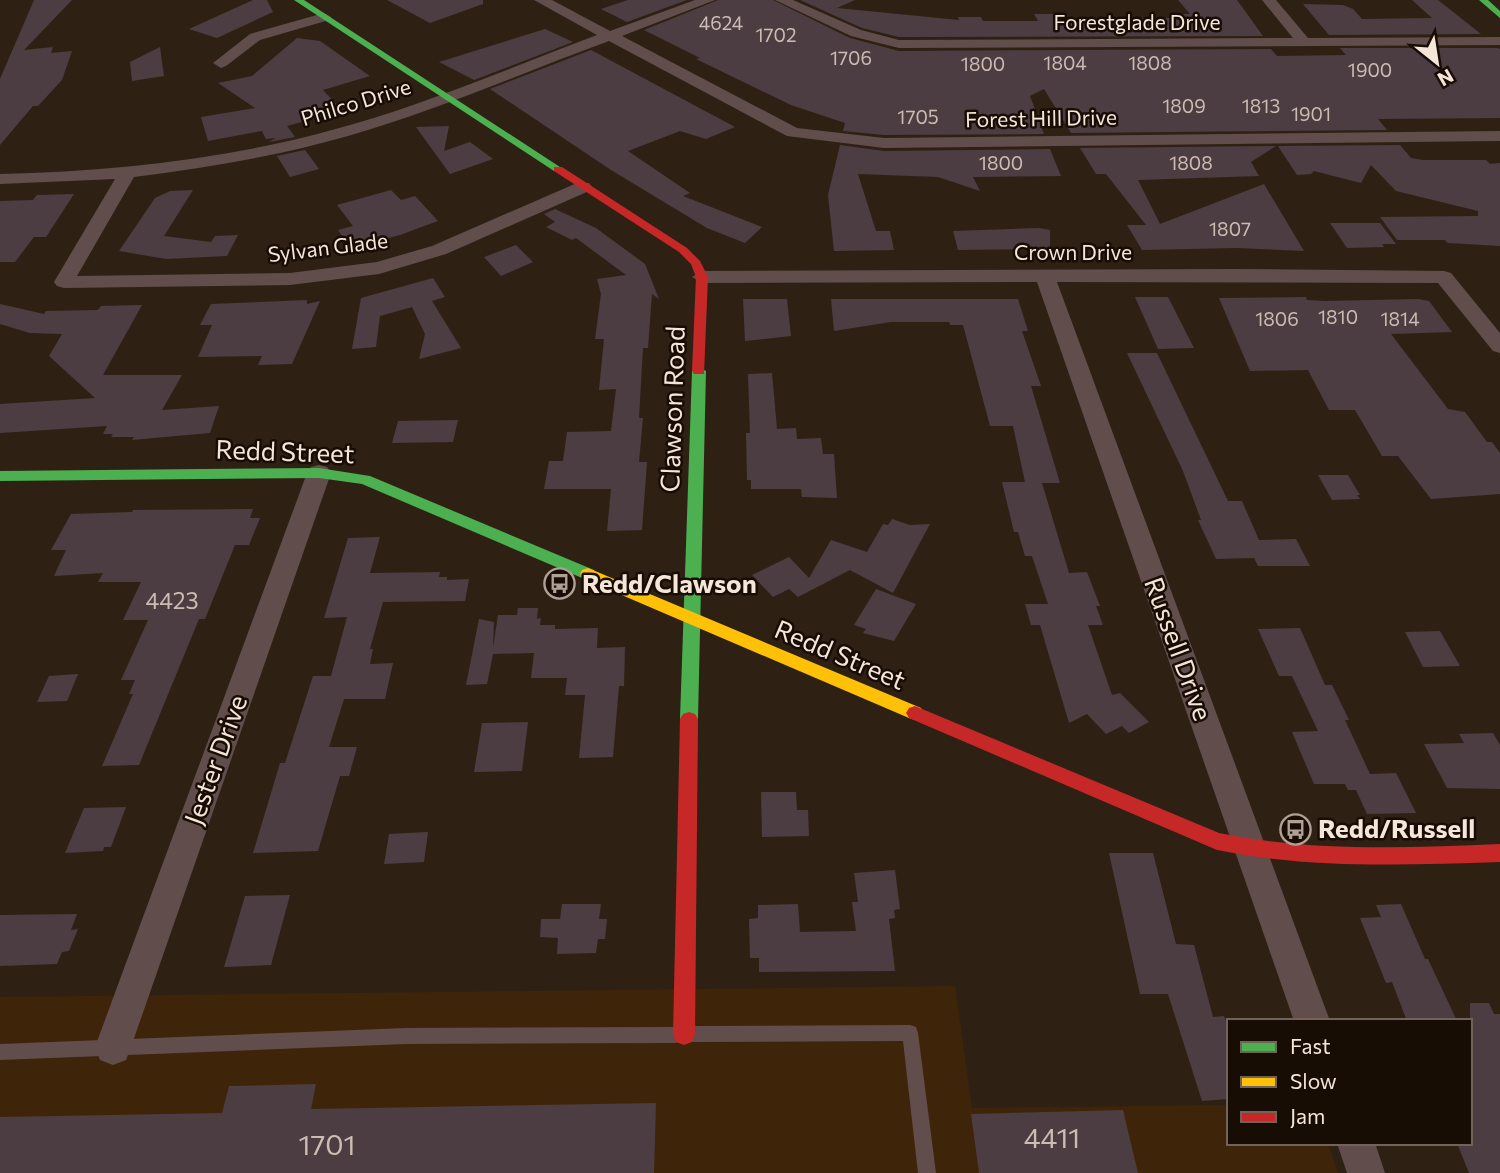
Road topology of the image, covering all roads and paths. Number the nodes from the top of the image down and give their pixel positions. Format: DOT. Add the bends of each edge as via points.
graph roads {
  1 [pos="298,0"];
  2 [pos="541,0"];
  3 [pos="708,0"];
  4 [pos="782,0"];
  5 [pos="1269,0"];
  6 [pos="1483,0"];
  7 [pos="1500,15"];
  8 [pos="324,17"];
  9 [pos="607,36"];
  10 [pos="1500,41"];
  11 [pos="1306,43"];
  12 [pos="221,63"];
  13 [pos="447,97"];
  14 [pos="1500,136"];
  15 [pos="128,172"];
  16 [pos="0,179"];
  17 [pos="583,187"];
  18 [pos="1045,276"];
  19 [pos="702,277"];
  20 [pos="1444,277"];
  21 [pos="64,282"];
  22 [pos="1500,347"];
  23 [pos="319,473"];
  24 [pos="0,476"];
  25 [pos="690,618"];
  26 [pos="1251,851"];
  27 [pos="1500,853"];
  28 [pos="1311,1019"];
  29 [pos="684,1034"];
  30 [pos="113,1047"];
  31 [pos="0,1052"];
  32 [pos="1357,1145"];
  33 [pos="928,1173"];
  34 [pos="1366,1173"];
  1 -- 8 [label="street"];
  2 -- 9 [label="street, Forest Hill Drive"];
  3 -- 9 [label="street, Philco Drive"];
  4 -- 11 [label="street, Forestglade Drive" via="856,33 899,44"];
  5 -- 11 [label="street"];
  6 -- 7 [label="street"];
  8 -- 12 [label="street" via="255,37"];
  8 -- 13 [label="street"];
  9 -- 13 [label="street, Philco Drive"];
  9 -- 14 [label="street, Forest Hill Drive" via="793,132 884,143"];
  10 -- 11 [label="street, Forestglade Drive"];
  13 -- 15 [label="street, Philco Drive" via="341,133"];
  13 -- 17 [label="street"];
  15 -- 16 [label="street, Philco Drive"];
  15 -- 21 [label="street"];
  17 -- 19 [label="street" via="683,250"];
  17 -- 21 [label="street, Sylvan Glade" via="439,250 379,268 290,279"];
  18 -- 19 [label="street, Crown Drive"];
  18 -- 20 [label="street, Crown Drive"];
  18 -- 26 [label="street, Russell Drive"];
  19 -- 25 [label="street, Clawson Road"];
  20 -- 22 [label="street"];
  23 -- 24 [label="street, Redd Street"];
  23 -- 25 [label="street, Redd Street" via="365,479"];
  23 -- 30 [label="street, Jester Drive"];
  25 -- 26 [label="street, Redd Street" via="1217,841"];
  25 -- 29 [label="street, Clawson Road"];
  26 -- 27 [label="street, Redd Street" via="1306,857"];
  26 -- 28 [label="street, Russell Drive"];
  29 -- 30 [label="lane" via="406,1036"];
  29 -- 33 [label="lane" via="910,1033"];
  30 -- 31 [label="lane"];
  32 -- 34 [label="street"];
}
